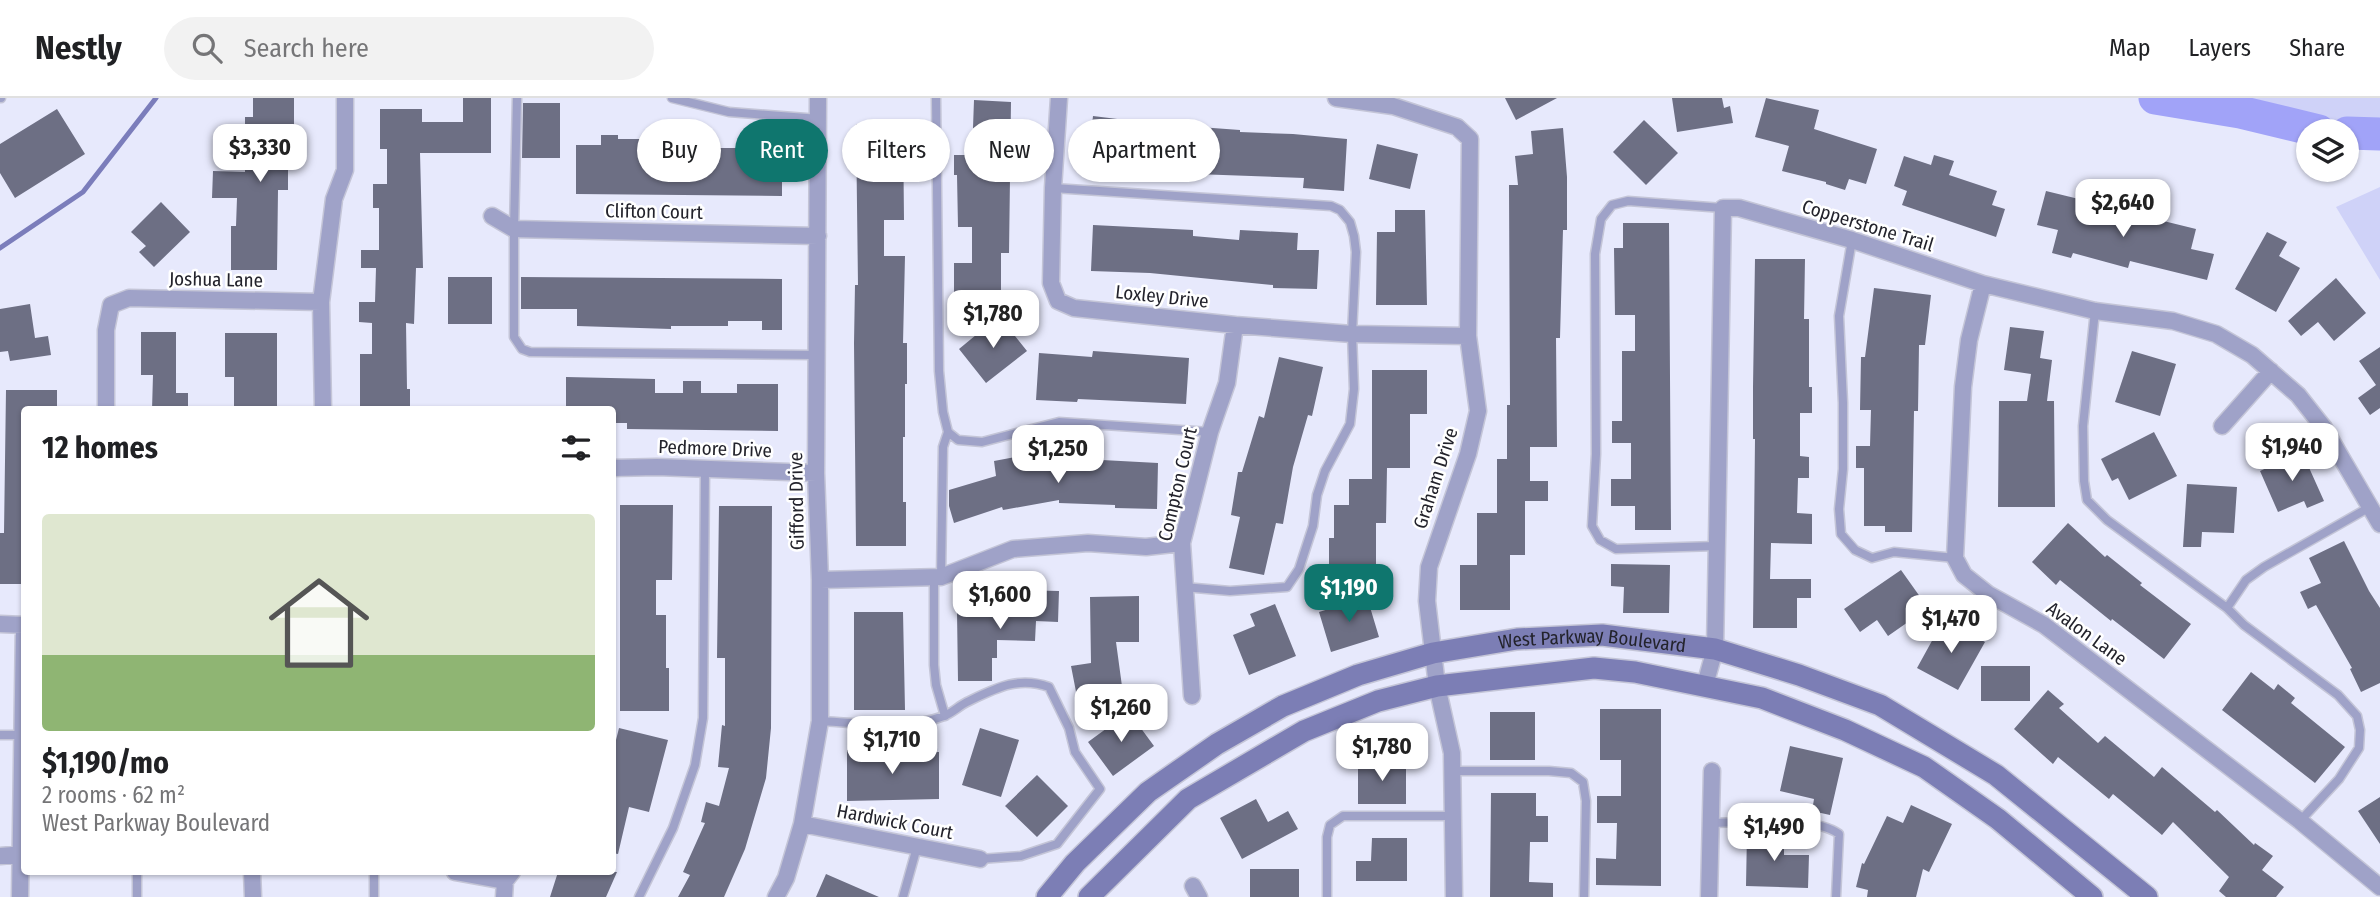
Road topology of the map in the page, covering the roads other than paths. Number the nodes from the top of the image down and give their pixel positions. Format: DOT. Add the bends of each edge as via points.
graph roads {
  1 [pos="345,98"];
  2 [pos="517,98"];
  3 [pos="672,98"];
  4 [pos="818,98"];
  5 [pos="936,98"];
  6 [pos="1059,98"];
  7 [pos="1336,98"];
  8 [pos="819,119"];
  9 [pos="818,182"];
  10 [pos="1053,188"];
  11 [pos="1723,208"];
  12 [pos="492,216"];
  13 [pos="513,229"];
  14 [pos="818,236"];
  15 [pos="1852,240"];
  16 [pos="1983,284"];
  17 [pos="321,302"];
  18 [pos="2095,311"];
  19 [pos="1235,325"];
  20 [pos="1352,334"];
  21 [pos="1468,336"];
  22 [pos="816,355"];
  23 [pos="2271,371"];
  24 [pos="106,406"];
  25 [pos="323,406"];
  26 [pos="2222,426"];
  27 [pos="948,432"];
  28 [pos="1210,432"];
  29 [pos="616,468"];
  30 [pos="705,468"];
  31 [pos="816,473"];
  32 [pos="2370,507"];
  33 [pos="2380,524"];
  34 [pos="1182,543"];
  35 [pos="1717,546"];
  36 [pos="1955,558"];
  37 [pos="938,577"];
  38 [pos="820,580"];
  39 [pos="1183,587"];
  40 [pos="2227,608"];
  41 [pos="0,624"];
  42 [pos="21,625"];
  43 [pos="1714,649"];
  44 [pos="1433,653"];
  45 [pos="1705,685"];
  46 [pos="1437,686"];
  47 [pos="1192,696"];
  48 [pos="945,716"];
  49 [pos="820,721"];
  50 [pos="0,735"];
  51 [pos="21,735"];
  52 [pos="1452,771"];
  53 [pos="1712,771"];
  54 [pos="1453,816"];
  55 [pos="2300,821"];
  56 [pos="1710,823"];
  57 [pos="802,824"];
  58 [pos="917,847"];
  59 [pos="21,854"];
  60 [pos="0,856"];
  61 [pos="980,859"];
  62 [pos="22,875"];
  63 [pos="137,875"];
  64 [pos="252,875"];
  65 [pos="374,875"];
  66 [pos="469,875"];
  67 [pos="507,883"];
  68 [pos="2380,887"];
  69 [pos="20,897"];
  70 [pos="137,897"];
  71 [pos="253,897"];
  72 [pos="374,897"];
  73 [pos="639,897"];
  74 [pos="776,897"];
  75 [pos="904,897"];
  76 [pos="1047,897"];
  77 [pos="1089,897"];
  78 [pos="1327,897"];
  79 [pos="1454,897"];
  80 [pos="1584,897"];
  81 [pos="1709,897"];
  82 [pos="1836,897"];
  83 [pos="2092,897"];
  84 [pos="2147,897"];
  1 -- 17 [label="street" via="345,170 334,199"];
  2 -- 13 [label="lane"];
  3 -- 8 [label="lane" via="729,112"];
  4 -- 8 [label="street, Gifford Drive"];
  5 -- 27 [label="lane" via="939,371"];
  6 -- 10 [label="street, Loxley Drive"];
  7 -- 21 [label="street, Graham Drive" via="1393,106 1457,127 1470,139"];
  9 -- 14 [label="street, Gifford Drive"];
  10 -- 19 [label="street, Loxley Drive" via="1051,283 1058,301 1074,308"];
  10 -- 20 [label="lane" via="1340,210 1350,222 1356,252"];
  11 -- 15 [label="street, Copperstone Trail" via="1739,208"];
  11 -- 35 [label="street"];
  11 -- 35 [label="lane" via="1628,201 1612,205 1601,219 1595,254 1597,454 1592,526 1600,540 1616,548"];
  12 -- 13 [label="street"];
  13 -- 14 [label="street, Clifton Court"];
  13 -- 22 [label="lane" via="514,337 522,349"];
  14 -- 22 [label="street, Gifford Drive"];
  15 -- 16 [label="street, Copperstone Trail"];
  15 -- 36 [label="lane" via="1839,316 1841,534 1855,550 1872,558 1894,552"];
  16 -- 18 [label="street, Copperstone Trail"];
  16 -- 36 [label="street" via="1963,387"];
  17 -- 24 [label="street, Joshua Lane" via="129,298 111,305 106,330"];
  17 -- 25 [label="street"];
  18 -- 23 [label="street, Copperstone Trail" via="2173,321 2216,334"];
  18 -- 40 [label="lane" via="2083,426 2087,500 2107,520"];
  19 -- 20 [label="street, Loxley Drive"];
  19 -- 28 [label="street, Compton Court" via="1227,383"];
  20 -- 21 [label="street, Loxley Drive"];
  20 -- 39 [label="lane" via="1350,424 1325,471 1299,569 1287,587 1230,591"];
  21 -- 44 [label="street, Graham Drive" via="1478,411 1429,567 1427,601"];
  22 -- 31 [label="street, Gifford Drive"];
  23 -- 26 [label="street"];
  23 -- 32 [label="street, Copperstone Trail" via="2324,428"];
  27 -- 28 [label="lane" via="958,440 982,442 1059,422"];
  27 -- 37 [label="lane" via="943,447"];
  28 -- 34 [label="street, Compton Court"];
  29 -- 30 [label="street, Pedmore Drive"];
  30 -- 31 [label="street, Pedmore Drive"];
  30 -- 73 [label="lane" via="703,718 695,765 673,828"];
  31 -- 38 [label="street, Gifford Drive"];
  32 -- 33 [label="street, Copperstone Trail"];
  32 -- 40 [label="lane" via="2264,567 2246,580"];
  34 -- 37 [label="street" via="1013,549"];
  34 -- 39 [label="street, Compton Court"];
  35 -- 43 [label="street"];
  36 -- 55 [label="street, Avalon Lane" via="1964,575 1988,594 2044,625"];
  37 -- 38 [label="street"];
  37 -- 48 [label="lane" via="934,665"];
  38 -- 49 [label="street, Gifford Drive"];
  39 -- 47 [label="street, Compton Court"];
  40 -- 55 [label="lane" via="2338,695 2357,716 2359,748 2339,779"];
  41 -- 42 [label="street"];
  43 -- 44 [label="street, West Parkway Boulevard" via="1602,635 1517,639"];
  43 -- 45 [label="street"];
  43 -- 84 [label="street, West Parkway Boulevard" via="1880,705 1996,775"];
  44 -- 46 [label="street, Graham Drive"];
  44 -- 76 [label="street, West Parkway Boulevard" via="1358,675 1283,706 1217,744 1148,792"];
  45 -- 46 [label="street, West Parkway Boulevard" via="1594,668"];
  45 -- 83 [label="street, West Parkway Boulevard" via="1762,698 1924,766 1998,819"];
  46 -- 52 [label="street, Graham Drive"];
  46 -- 77 [label="street, West Parkway Boulevard" via="1378,701 1304,731 1188,799"];
  48 -- 49 [label="lane" via="877,724"];
  48 -- 61 [label="lane" via="1012,683 1031,681 1049,687 1075,752 1100,789 1057,844 1021,856"];
  49 -- 57 [label="street, Gifford Drive"];
  50 -- 51 [label="lane"];
  52 -- 54 [label="street, Graham Drive"];
  52 -- 80 [label="lane" via="1549,771 1571,774 1583,782"];
  53 -- 56 [label="street"];
  54 -- 78 [label="lane" via="1343,816 1330,825 1326,836"];
  54 -- 79 [label="street, Graham Drive"];
  55 -- 68 [label="street, Avalon Lane"];
  56 -- 81 [label="street"];
  56 -- 82 [label="lane" via="1811,823 1831,828 1839,834"];
  57 -- 58 [label="street, Hardwick Court"];
  57 -- 74 [label="street, Gifford Drive"];
  58 -- 61 [label="street, Hardwick Court"];
  58 -- 75 [label="lane"];
  59 -- 60 [label="street"];
  62 -- 69 [label="street"];
  63 -- 70 [label="lane"];
  64 -- 71 [label="street"];
  65 -- 72 [label="lane"];
  66 -- 67 [label="street"];
}
